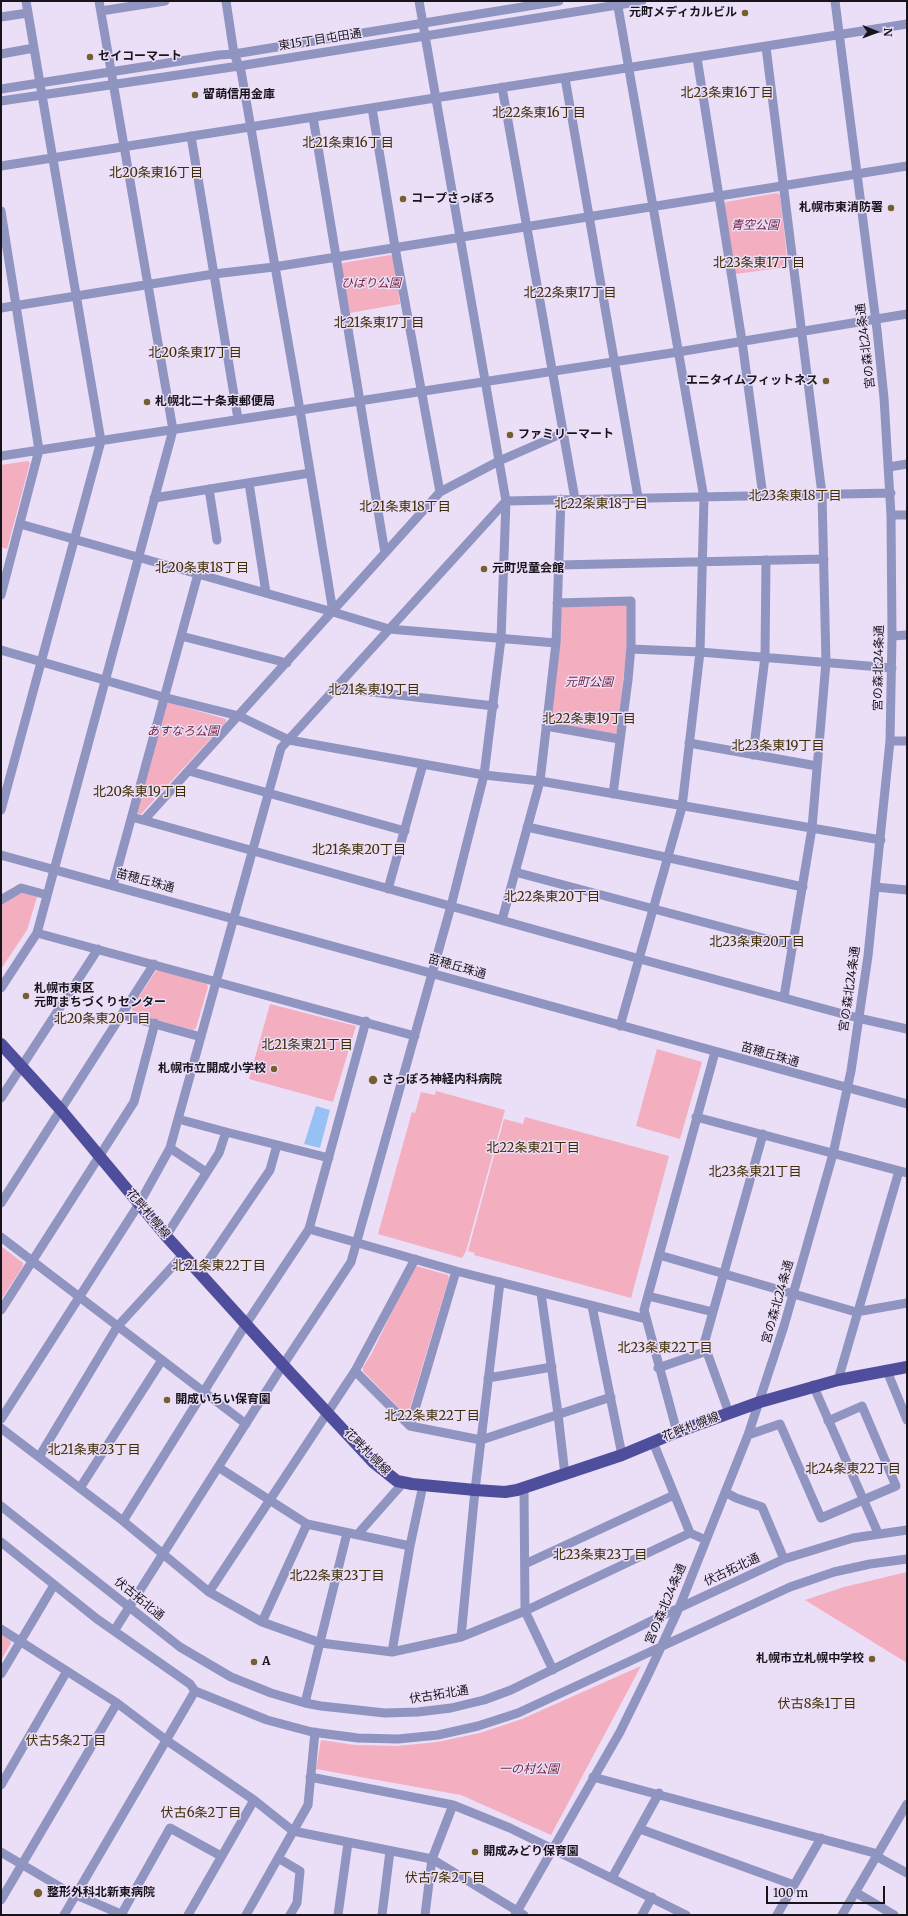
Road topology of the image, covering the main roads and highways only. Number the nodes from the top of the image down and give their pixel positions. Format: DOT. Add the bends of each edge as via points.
graph roads {
  1 [pos="1,1044"];
  2 [pos="907,1367"];
  1 -- 2 [label="main road, 花畔札幌線" via="99,1154 166,1236 282,1365 379,1467 403,1483 505,1492 524,1488 813,1385"];
}
